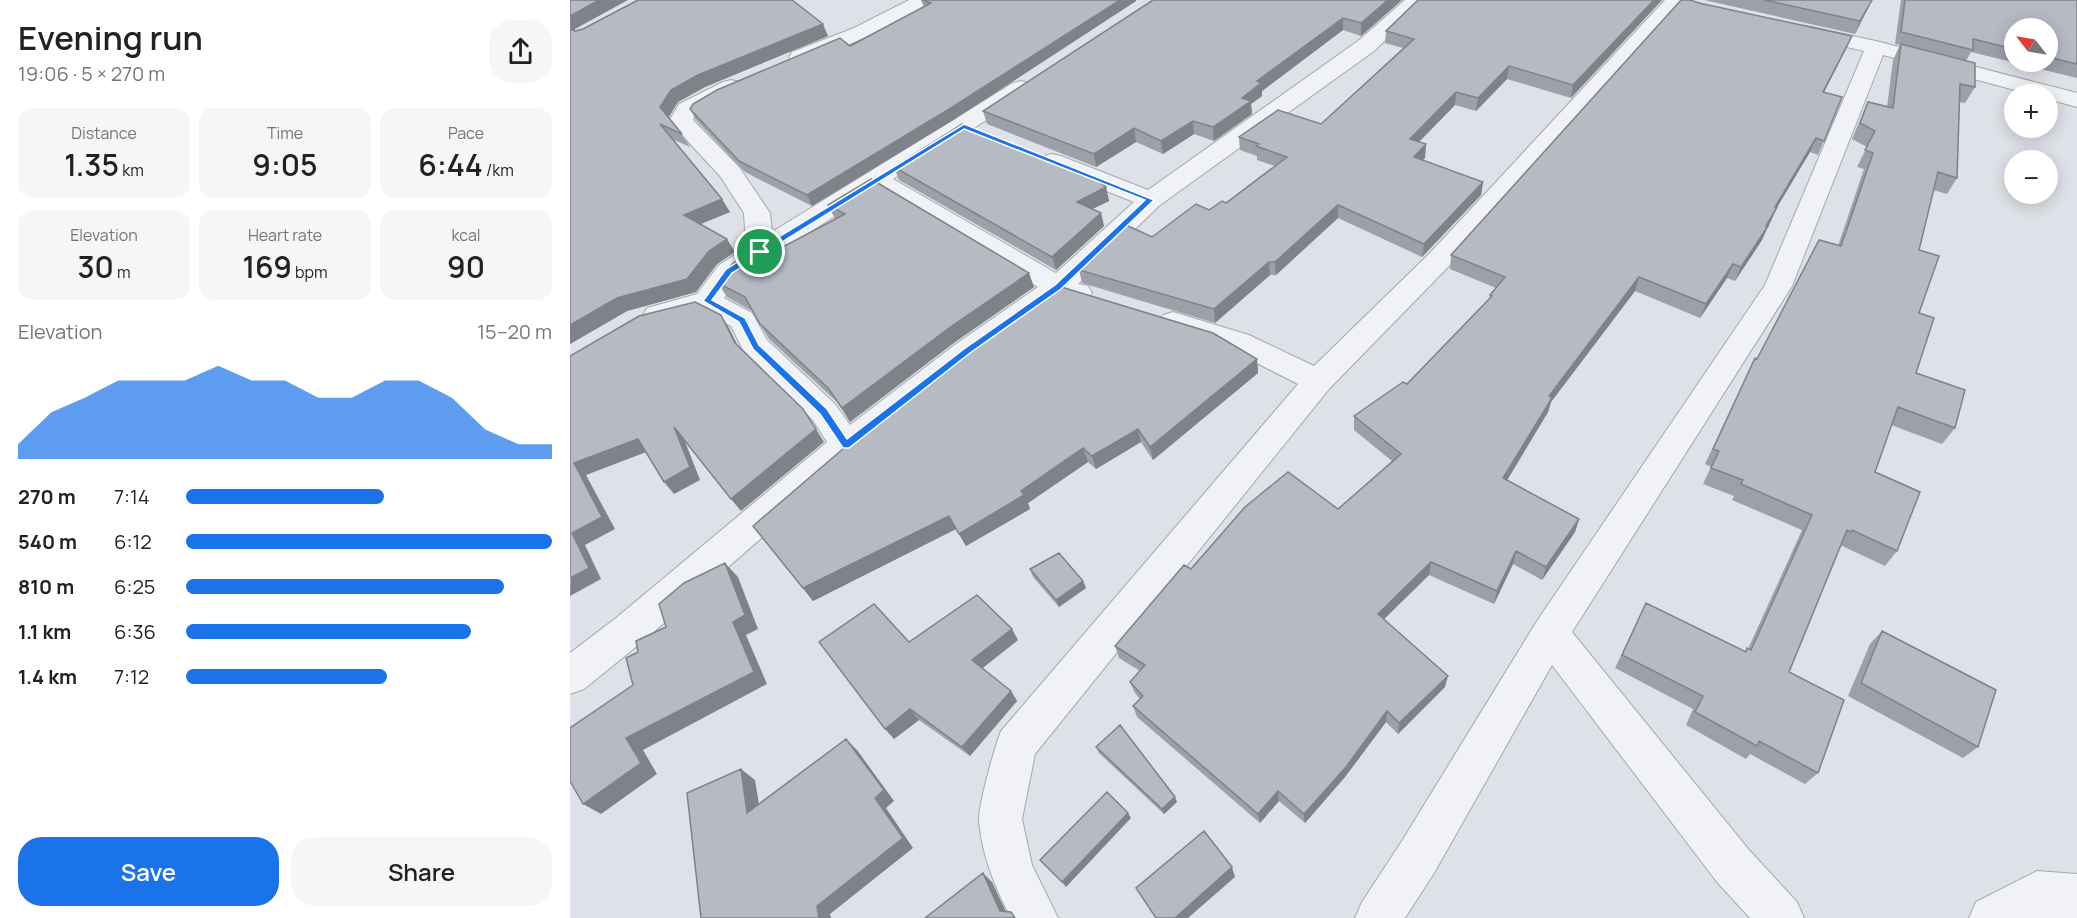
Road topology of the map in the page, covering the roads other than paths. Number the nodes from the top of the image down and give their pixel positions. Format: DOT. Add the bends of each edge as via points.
graph roads {
  1 [pos="924,0"];
  2 [pos="1417,0"];
  3 [pos="1683,3"];
  4 [pos="1791,28"];
  5 [pos="1876,46"];
  6 [pos="777,67"];
  7 [pos="1043,74"];
  8 [pos="756,76"];
  9 [pos="2077,100"];
  10 [pos="1030,152"];
  11 [pos="877,180"];
  12 [pos="1150,200"];
  13 [pos="760,252"];
  14 [pos="1058,287"];
  15 [pos="1100,300"];
  16 [pos="707,301"];
  17 [pos="1153,316"];
  18 [pos="638,320"];
  19 [pos="1318,381"];
  20 [pos="846,445"];
  21 [pos="1550,633"];
  22 [pos="570,676"];
  23 [pos="2077,897"];
  24 [pos="1035,918"];
  25 [pos="1378,918"];
  26 [pos="1781,918"];
  27 [pos="1992,918"];
  1 -- 6 [label="street"];
  2 -- 12 [label="street" via="1366,46"];
  3 -- 19 [label="street" via="1440,259"];
  4 -- 5 [label="street"];
  5 -- 9 [label="street"];
  5 -- 21 [label="street" via="1778,286"];
  7 -- 11 [label="street" via="975,130"];
  8 -- 13 [label="street" via="687,109 681,121 730,172 757,213"];
  10 -- 12 [label="street"];
  11 -- 13 [label="street"];
  11 -- 14 [label="street"];
  12 -- 14 [label="street"];
  13 -- 16 [label="street" via="729,271"];
  14 -- 15 [label="street"];
  14 -- 20 [label="street" via="967,351"];
  16 -- 18 [label="street"];
  16 -- 20 [label="street" via="742,320 756,347 824,412"];
  17 -- 19 [label="street" via="1239,342"];
  19 -- 24 [label="street" via="1016,745 1000,819 1011,871"];
  20 -- 22 [label="street"];
  21 -- 25 [label="street"];
  21 -- 26 [label="street" via="1733,866"];
  23 -- 27 [label="street" via="2037,894"];
}
